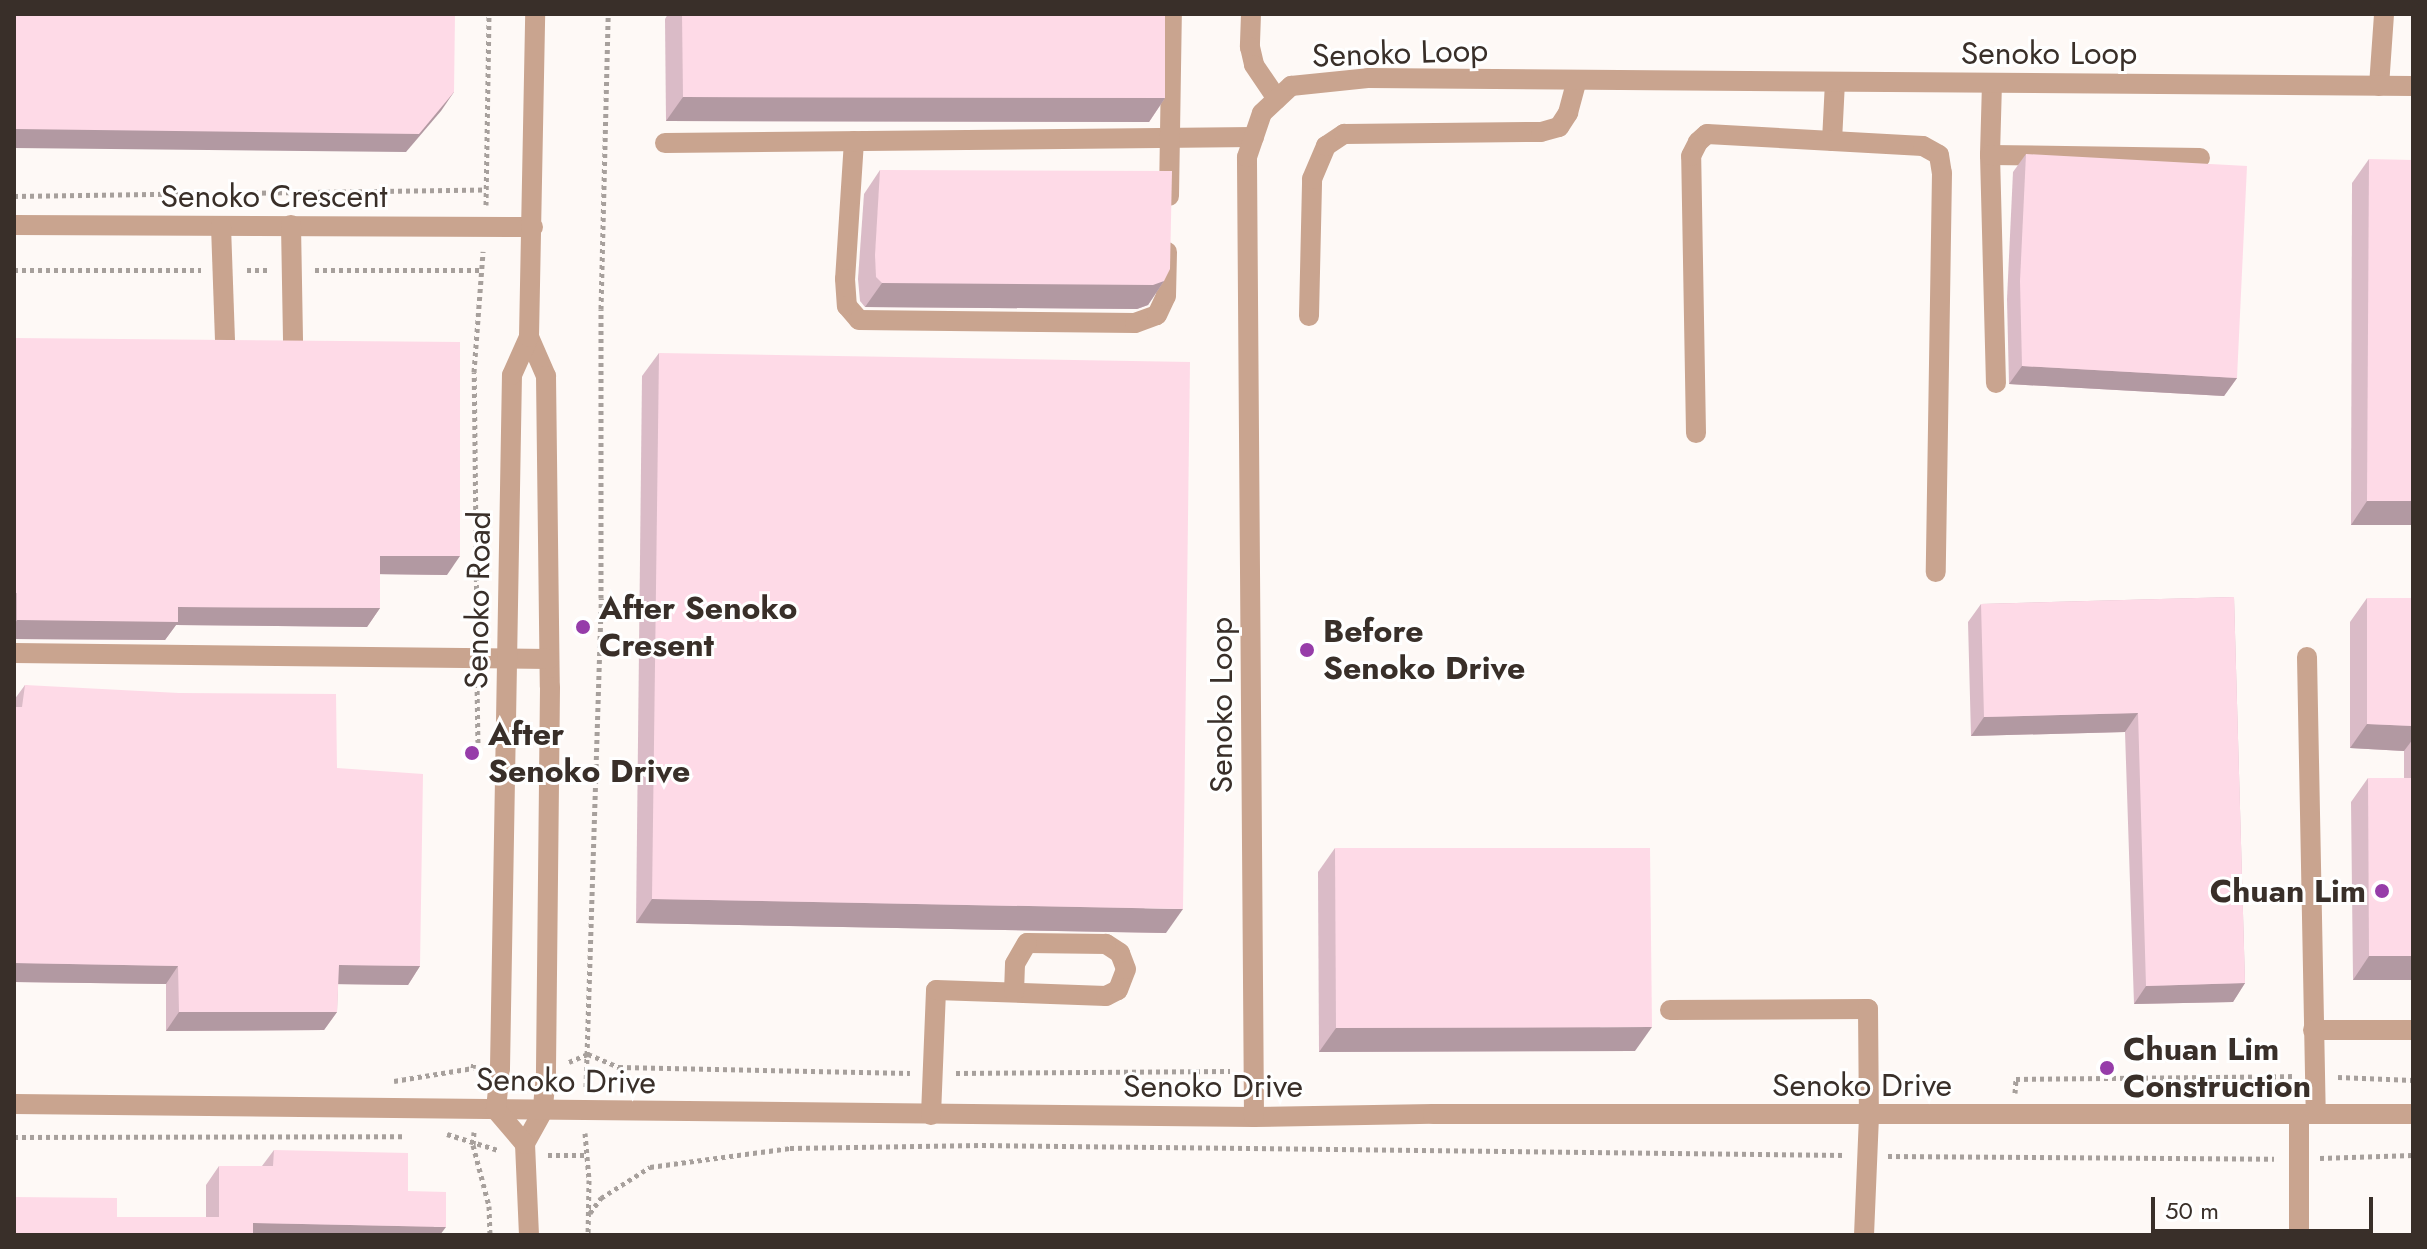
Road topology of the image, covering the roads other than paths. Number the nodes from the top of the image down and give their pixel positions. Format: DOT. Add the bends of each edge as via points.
graph roads {
  1 [pos="535,14"];
  2 [pos="1172,14"];
  3 [pos="1251,14"];
  4 [pos="2384,14"];
  5 [pos="1577,80"];
  6 [pos="1835,82"];
  7 [pos="1992,83"];
  8 [pos="2379,86"];
  9 [pos="2413,86"];
  10 [pos="1277,99"];
  11 [pos="1254,137"];
  12 [pos="1170,138"];
  13 [pos="854,141"];
  14 [pos="1832,141"];
  15 [pos="665,143"];
  16 [pos="1990,155"];
  17 [pos="2200,158"];
  18 [pos="14,225"];
  19 [pos="291,225"];
  20 [pos="221,226"];
  21 [pos="533,227"];
  22 [pos="1309,316"];
  23 [pos="529,337"];
  24 [pos="225,341"];
  25 [pos="293,342"];
  26 [pos="1996,383"];
  27 [pos="1696,433"];
  28 [pos="1936,572"];
  29 [pos="14,653"];
  30 [pos="2307,657"];
  31 [pos="508,658"];
  32 [pos="549,659"];
  33 [pos="1014,992"];
  34 [pos="1670,1010"];
  35 [pos="2313,1030"];
  36 [pos="2413,1030"];
  37 [pos="14,1104"];
  38 [pos="496,1110"];
  39 [pos="543,1111"];
  40 [pos="2308,1114"];
  41 [pos="2413,1114"];
  42 [pos="931,1115"];
  43 [pos="1869,1116"];
  44 [pos="1254,1117"];
  45 [pos="525,1144"];
  46 [pos="529,1235"];
  47 [pos="1864,1235"];
  48 [pos="2299,1235"];
  1 -- 21 [label="street, Senoko Road"];
  2 -- 12 [label="street"];
  3 -- 10 [label="street" via="1254,65"];
  4 -- 8 [label="street"];
  5 -- 6 [label="street, Senoko Loop"];
  5 -- 10 [label="street, Senoko Loop" via="1368,78 1291,86"];
  5 -- 22 [label="street" via="1559,127 1541,132 1344,134 1326,146 1312,179"];
  6 -- 7 [label="street, Senoko Loop"];
  6 -- 14 [label="street"];
  7 -- 8 [label="street, Senoko Loop"];
  7 -- 16 [label="street"];
  8 -- 9 [label="street, Senoko Loop"];
  10 -- 11 [label="street, Senoko Loop" via="1262,113"];
  11 -- 12 [label="street"];
  11 -- 44 [label="street, Senoko Loop" via="1247,157"];
  12 -- 13 [label="street"];
  12 -- 13 [label="street" via="1166,296 1157,315 1135,323 859,320 847,306 845,279"];
  13 -- 15 [label="street"];
  14 -- 27 [label="street" via="1707,134 1691,156"];
  14 -- 28 [label="street" via="1923,146 1939,155"];
  16 -- 17 [label="street"];
  16 -- 26 [label="street"];
  18 -- 20 [label="street, Senoko Crescent"];
  19 -- 20 [label="street, Senoko Crescent"];
  19 -- 21 [label="street, Senoko Crescent"];
  19 -- 25 [label="street"];
  20 -- 24 [label="street"];
  21 -- 23 [label="street, Senoko Road"];
  23 -- 31 [label="street, Senoko Road" via="512,375"];
  23 -- 32 [label="street, Senoko Road" via="546,376"];
  29 -- 31 [label="street"];
  30 -- 35 [label="street"];
  31 -- 32 [label="street"];
  31 -- 38 [label="street, Senoko Road"];
  32 -- 39 [label="street, Senoko Road"];
  33 -- 33 [label="street" via="1106,996 1118,990 1126,969 1120,953 1106,944 1027,943 1015,964"];
  33 -- 42 [label="street" via="936,990"];
  34 -- 43 [label="street" via="1868,1009"];
  35 -- 36 [label="street"];
  35 -- 40 [label="street"];
  37 -- 38 [label="street, Senoko Drive"];
  38 -- 39 [label="street, Senoko Drive"];
  38 -- 45 [label="street"];
  39 -- 42 [label="street, Senoko Drive"];
  39 -- 45 [label="street, Senoko Road"];
  40 -- 41 [label="street, Senoko Drive"];
  40 -- 43 [label="street, Senoko Drive"];
  40 -- 48 [label="street" via="2299,1159"];
  42 -- 44 [label="street, Senoko Drive"];
  43 -- 44 [label="street, Senoko Drive"];
  43 -- 47 [label="street"];
  45 -- 46 [label="street"];
}
